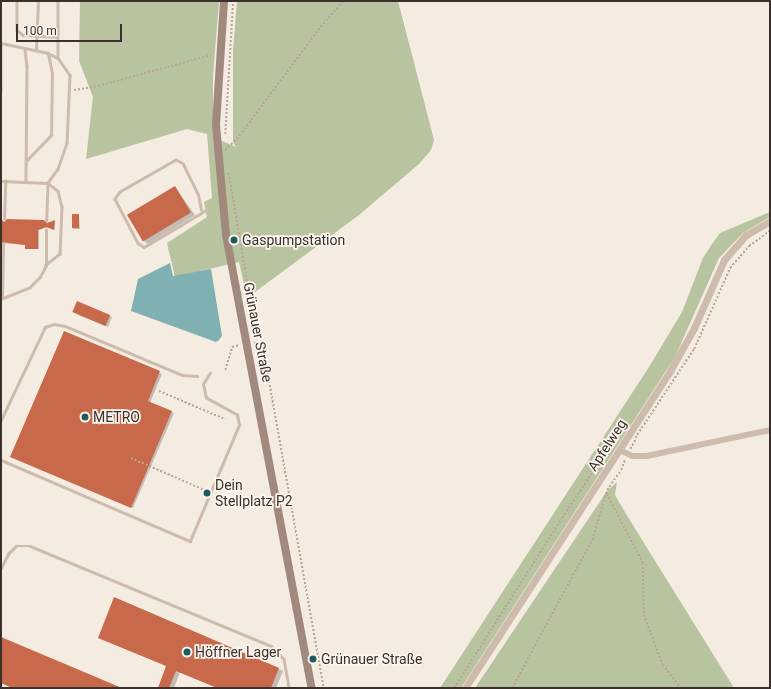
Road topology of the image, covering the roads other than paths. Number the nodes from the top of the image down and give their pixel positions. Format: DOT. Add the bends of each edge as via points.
graph roads {
  1 [pos="17,1"];
  2 [pos="38,1"];
  3 [pos="58,1"];
  4 [pos="224,1"];
  5 [pos="37,36"];
  6 [pos="56,37"];
  7 [pos="1,44"];
  8 [pos="25,50"];
  9 [pos="36,50"];
  10 [pos="48,53"];
  11 [pos="58,58"];
  12 [pos="1,90"];
  13 [pos="27,160"];
  14 [pos="1,181"];
  15 [pos="5,181"];
  16 [pos="26,182"];
  17 [pos="48,182"];
  18 [pos="201,210"];
  19 [pos="206,210"];
  20 [pos="4,219"];
  21 [pos="47,220"];
  22 [pos="770,221"];
  23 [pos="46,230"];
  24 [pos="3,244"];
  25 [pos="46,265"];
  26 [pos="1,298"];
  27 [pos="210,374"];
  28 [pos="197,376"];
  29 [pos="1,420"];
  30 [pos="770,430"];
  31 [pos="620,450"];
  32 [pos="1,460"];
  33 [pos="1,568"];
  34 [pos="289,688"];
  35 [pos="312,688"];
  36 [pos="465,688"];
  1 -- 5 [label="lane" via="17,30 23,35"];
  2 -- 5 [label="lane"];
  3 -- 6 [label="lane"];
  4 -- 35 [label="main road, Grünauer Straße" via="216,115 226,235"];
  5 -- 6 [label="lane"];
  5 -- 9 [label="lane"];
  6 -- 11 [label="lane"];
  7 -- 8 [label="lane"];
  7 -- 12 [label="lane"];
  8 -- 9 [label="lane"];
  8 -- 13 [label="lane"];
  9 -- 10 [label="lane"];
  10 -- 11 [label="lane"];
  10 -- 13 [label="lane" via="52,74 51,135"];
  11 -- 17 [label="lane" via="70,75 67,142 58,169"];
  13 -- 16 [label="lane"];
  14 -- 15 [label="lane"];
  15 -- 16 [label="lane"];
  15 -- 20 [label="lane"];
  16 -- 17 [label="lane"];
  17 -- 21 [label="lane"];
  17 -- 25 [label="lane" via="58,191 61,215 60,254"];
  18 -- 18 [label="lane" via="198,195 183,164 176,160 120,192 114,199 138,242 144,247 199,214"];
  18 -- 19 [label="lane"];
  22 -- 31 [label="street, Apfelweg" via="746,235 724,260 684,348"];
  23 -- 25 [label="lane"];
  24 -- 26 [label="lane"];
  25 -- 26 [label="lane" via="40,277 30,287"];
  27 -- 32 [label="lane" via="204,379 203,392 213,404 226,407 237,415 239,425 190,541"];
  28 -- 29 [label="lane" via="182,375 65,326 54,324 45,327"];
  30 -- 31 [label="street" via="647,456 633,456"];
  31 -- 36 [label="street, Apfelweg"];
  33 -- 34 [label="lane" via="8,554 16,546 30,546 263,643 279,651 284,659"];
}
